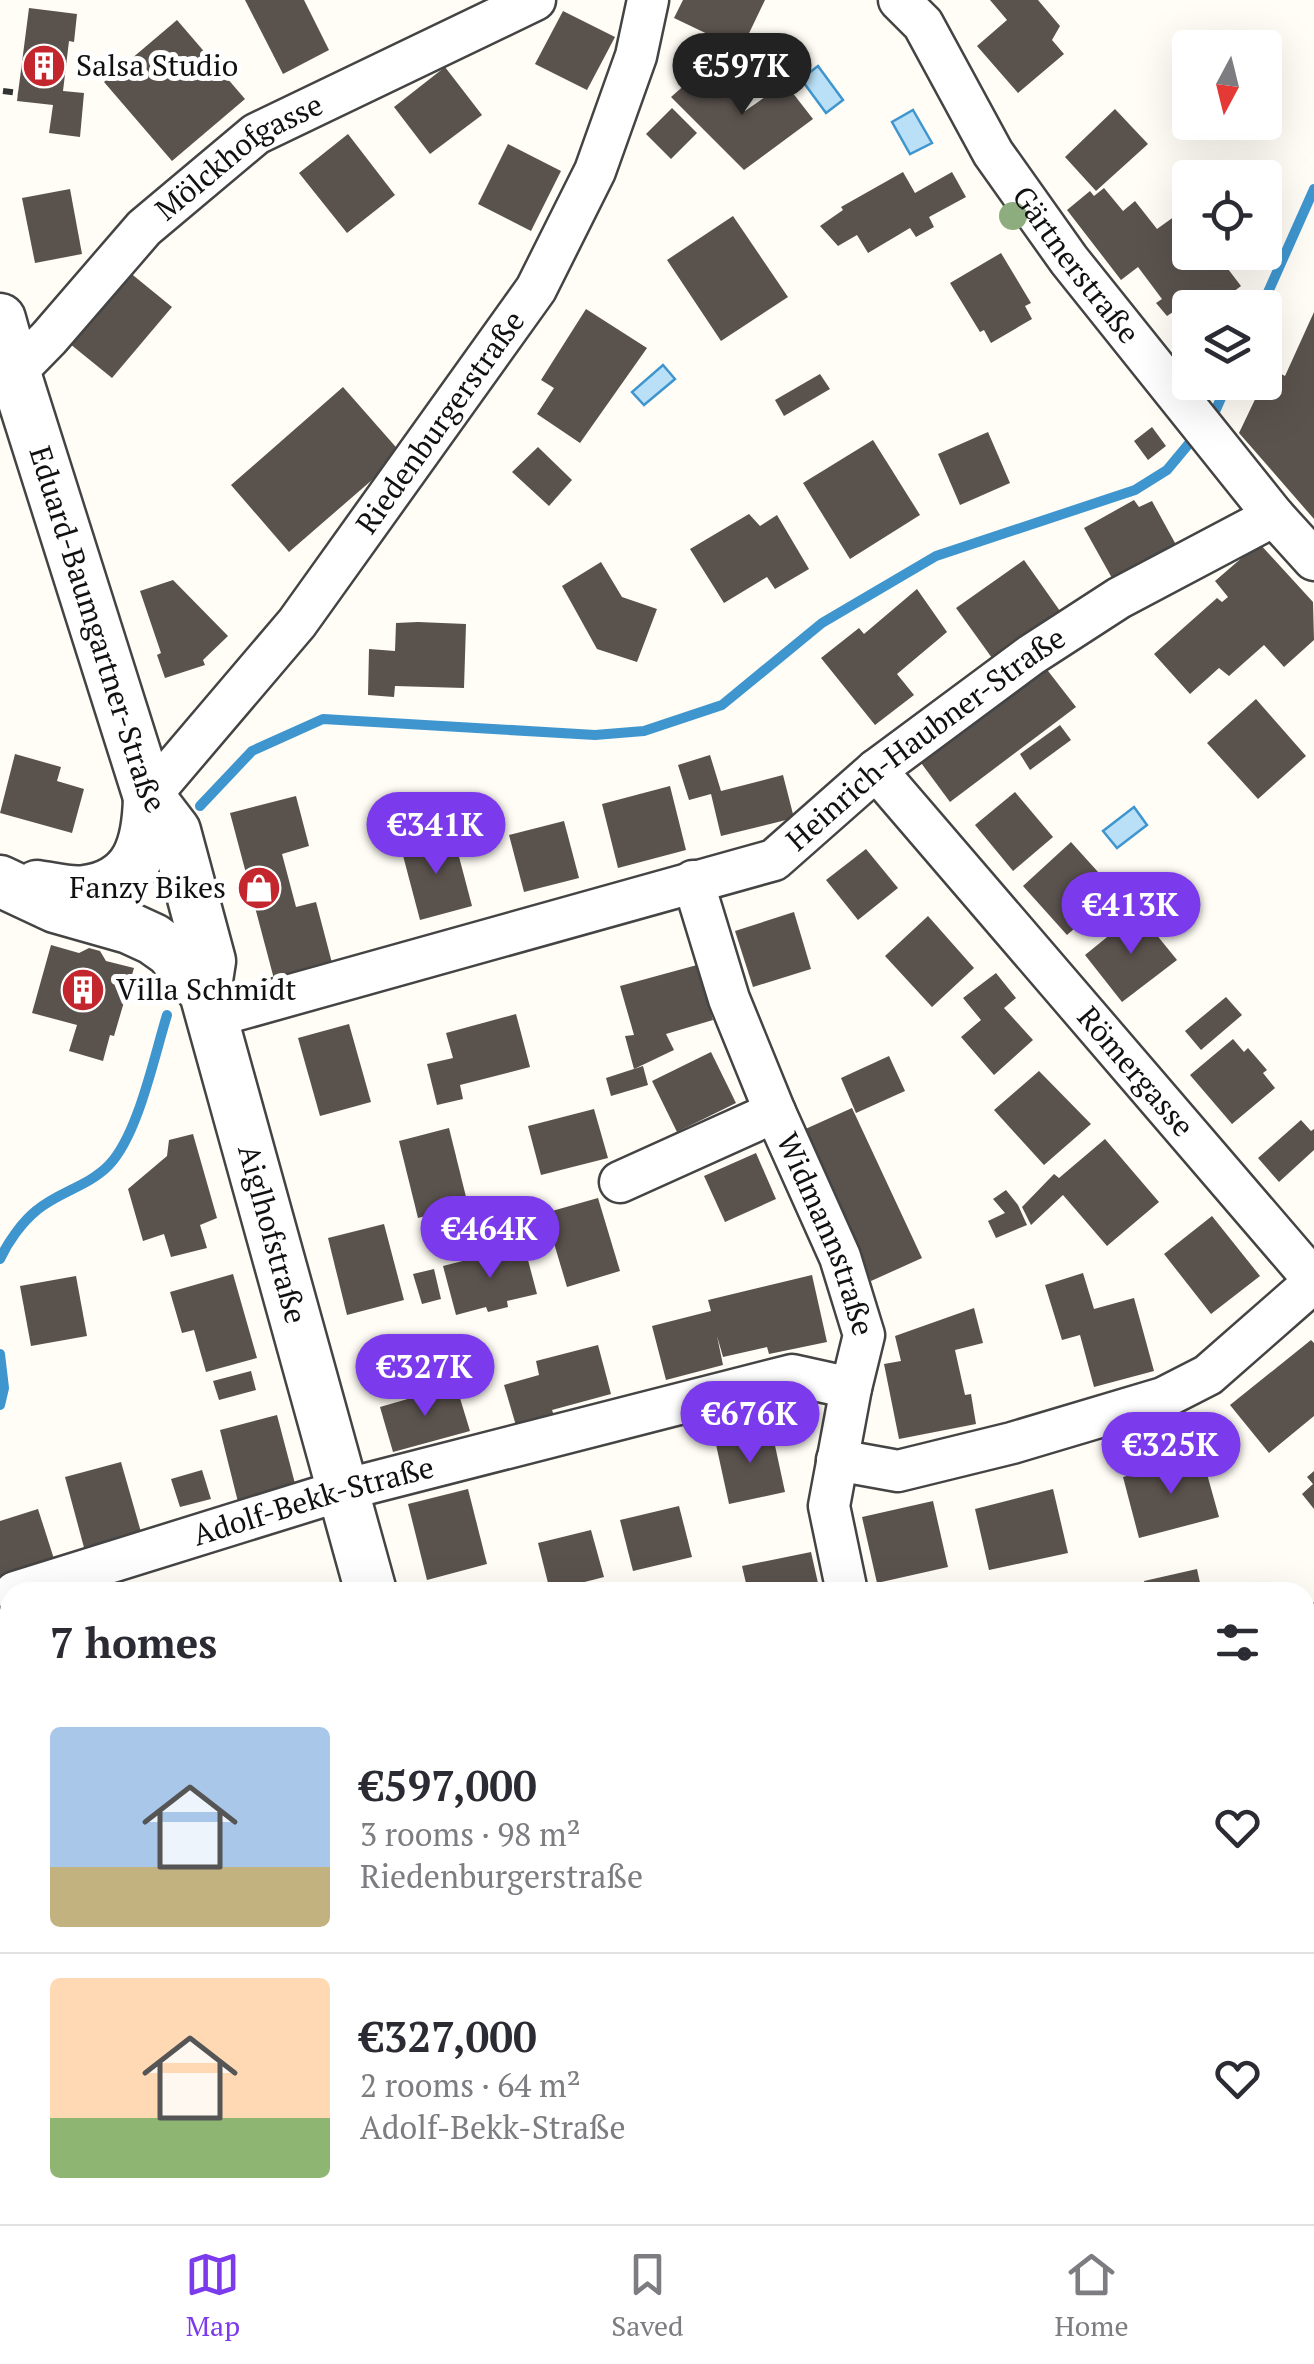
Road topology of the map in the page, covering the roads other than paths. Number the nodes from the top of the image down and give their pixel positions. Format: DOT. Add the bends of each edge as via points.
graph roads {
  1 [pos="535,0"];
  2 [pos="648,0"];
  3 [pos="899,0"];
  4 [pos="0,319"];
  5 [pos="8,381"];
  6 [pos="1274,516"];
  7 [pos="1314,560"];
  8 [pos="876,770"];
  9 [pos="148,797"];
  10 [pos="694,880"];
  11 [pos="1,882"];
  12 [pos="209,1005"];
  13 [pos="775,1112"];
  14 [pos="620,1182"];
  15 [pos="1314,1281"];
  16 [pos="851,1388"];
  17 [pos="838,1460"];
  18 [pos="343,1490"];
  19 [pos="47,1582"];
  20 [pos="368,1582"];
  21 [pos="844,1582"];
  1 -- 5 [label="street, Mölckhofgasse" via="256,134 144,228"];
  2 -- 9 [label="street, Riedenburgerstraße" via="636,56 595,171 536,289 297,623"];
  3 -- 6 [label="street, Gärtnerstraße" via="924,24 993,153 1069,260"];
  4 -- 5 [label="street, Eduard-Baumgartner-Straße"];
  5 -- 9 [label="street, Eduard-Baumgartner-Straße"];
  6 -- 7 [label="street, Gärtnerstraße"];
  6 -- 8 [label="street, Heinrich-Haubner-Straße" via="1119,598"];
  8 -- 10 [label="street, Heinrich-Haubner-Straße" via="774,860"];
  8 -- 15 [label="street, Römergasse"];
  9 -- 11 [label="street" via="142,848 119,880 82,892"];
  9 -- 12 [label="street, Eduard-Baumgartner-Straße" via="175,831 210,961"];
  10 -- 12 [label="street, Heinrich-Haubner-Straße"];
  10 -- 13 [label="street, Widmannstraße" via="728,1000"];
  11 -- 12 [label="street" via="154,940 170,951"];
  12 -- 18 [label="street, Aiglhofstraße"];
  13 -- 14 [label="street, Widmannstraße"];
  13 -- 16 [label="street, Widmannstraße" via="840,1257 864,1335"];
  15 -- 17 [label="street" via="1208,1376 1162,1398 898,1471"];
  16 -- 17 [label="street, Widmannstraße"];
  16 -- 18 [label="street, Adolf-Bekk-Straße" via="792,1375"];
  17 -- 21 [label="street, Widmannstraße" via="829,1506"];
  18 -- 19 [label="street, Adolf-Bekk-Straße"];
  18 -- 20 [label="street, Aiglhofstraße"];
}
